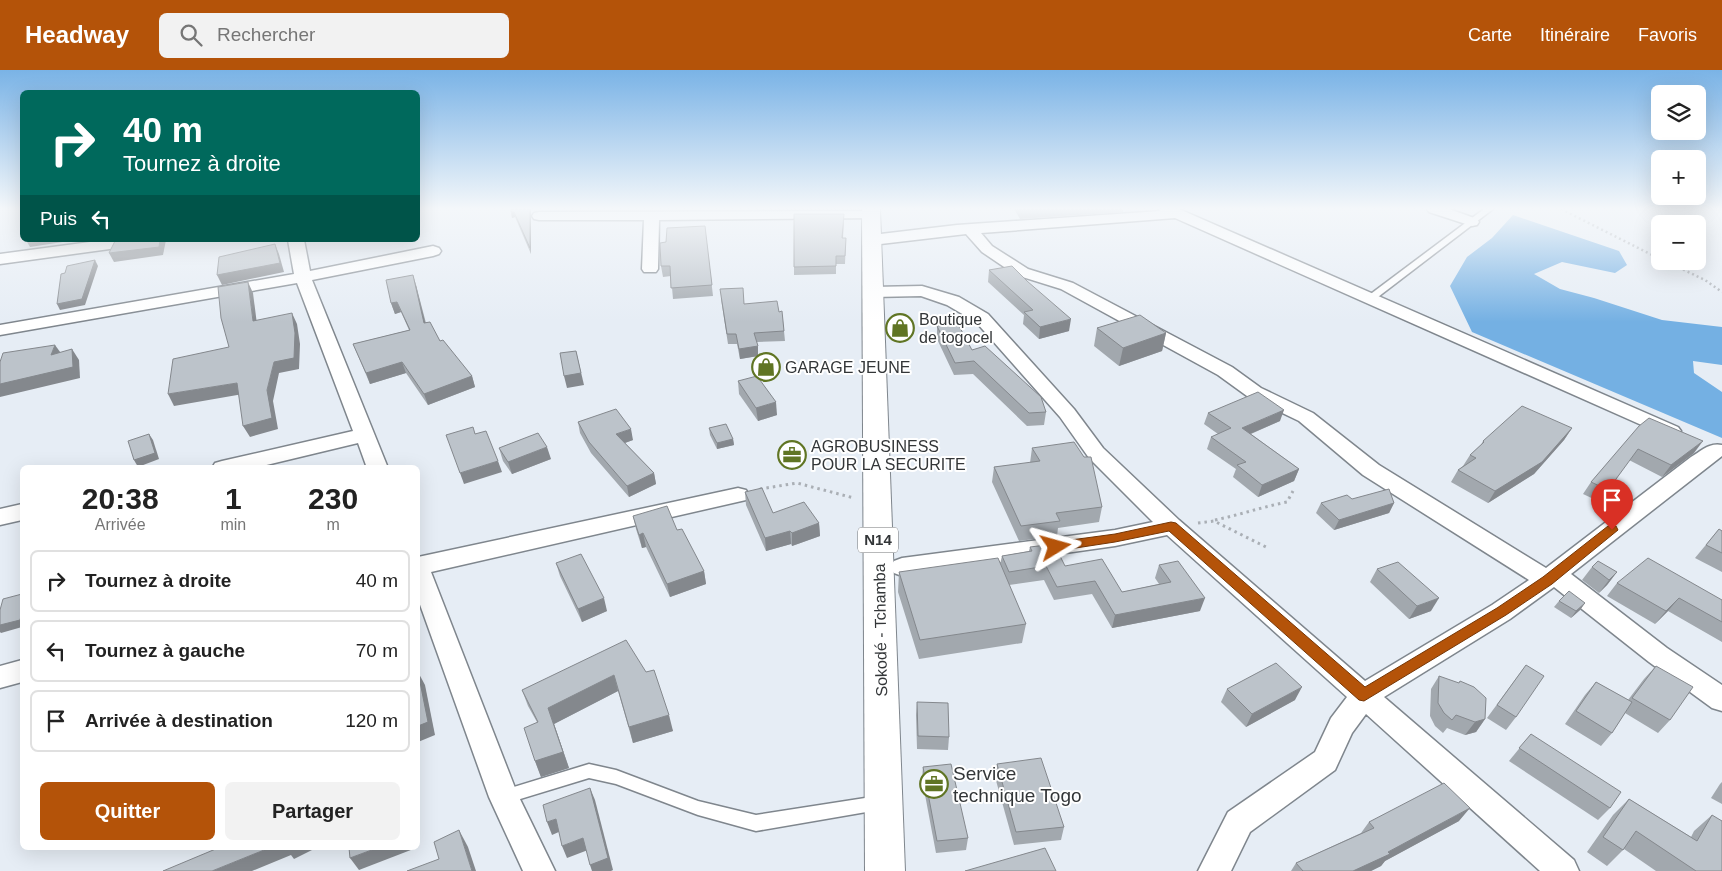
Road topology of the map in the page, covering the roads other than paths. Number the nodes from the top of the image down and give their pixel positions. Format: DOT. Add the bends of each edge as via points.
graph roads {
  1 [pos="95,246"];
  2 [pos="297,246"];
  3 [pos="651,246"];
  4 [pos="872,246"];
  5 [pos="985,246"];
  6 [pos="1253,246"];
  7 [pos="1440,246"];
  8 [pos="433,251"];
  9 [pos="0,260"];
  10 [pos="650,270"];
  11 [pos="303,277"];
  12 [pos="873,292"];
  13 [pos="1372,298"];
  14 [pos="0,330"];
  15 [pos="365,435"];
  16 [pos="1706,446"];
  17 [pos="235,465"];
  18 [pos="377,465"];
  19 [pos="738,495"];
  20 [pos="20,512"];
  21 [pos="0,517"];
  22 [pos="1171,526"];
  23 [pos="420,567"];
  24 [pos="902,567"];
  25 [pos="420,572"];
  26 [pos="1551,578"];
  27 [pos="20,672"];
  28 [pos="0,677"];
  29 [pos="1364,695"];
  30 [pos="1722,700"];
  31 [pos="504,797"];
  32 [pos="883,802"];
  33 [pos="539,871"];
  34 [pos="885,871"];
  35 [pos="1214,871"];
  36 [pos="1563,871"];
  1 -- 9 [label="street"];
  2 -- 11 [label="street"];
  3 -- 10 [label="street"];
  4 -- 12 [label="main road, Sokodé - Tchamba / N14"];
  5 -- 26 [label="street" via="1022,272 1068,286 1225,371 1254,392 1306,417 1371,470"];
  6 -- 13 [label="street"];
  7 -- 13 [label="lane"];
  8 -- 11 [label="street"];
  11 -- 14 [label="street"];
  11 -- 15 [label="street"];
  12 -- 22 [label="street" via="922,291 953,301 982,318 1067,413 1096,454"];
  12 -- 32 [label="main road, Sokodé - Tchamba / N14"];
  13 -- 16 [label="street"];
  15 -- 17 [label="street"];
  15 -- 18 [label="street"];
  16 -- 26 [label="street" via="1690,468"];
  19 -- 23 [label="street"];
  20 -- 21 [label="street"];
  22 -- 24 [label="street" via="1105,540"];
  22 -- 29 [label="street"];
  25 -- 31 [label="street"];
  26 -- 29 [label="street"];
  26 -- 30 [label="street"];
  27 -- 28 [label="street"];
  29 -- 35 [label="street" via="1341,726 1325,761 1239,822"];
  29 -- 36 [label="street"];
  31 -- 32 [label="lane" via="589,771 616,777 698,808 756,822"];
  31 -- 33 [label="street"];
  32 -- 34 [label="main road, Sokodé - Tchamba / N14"];
}
